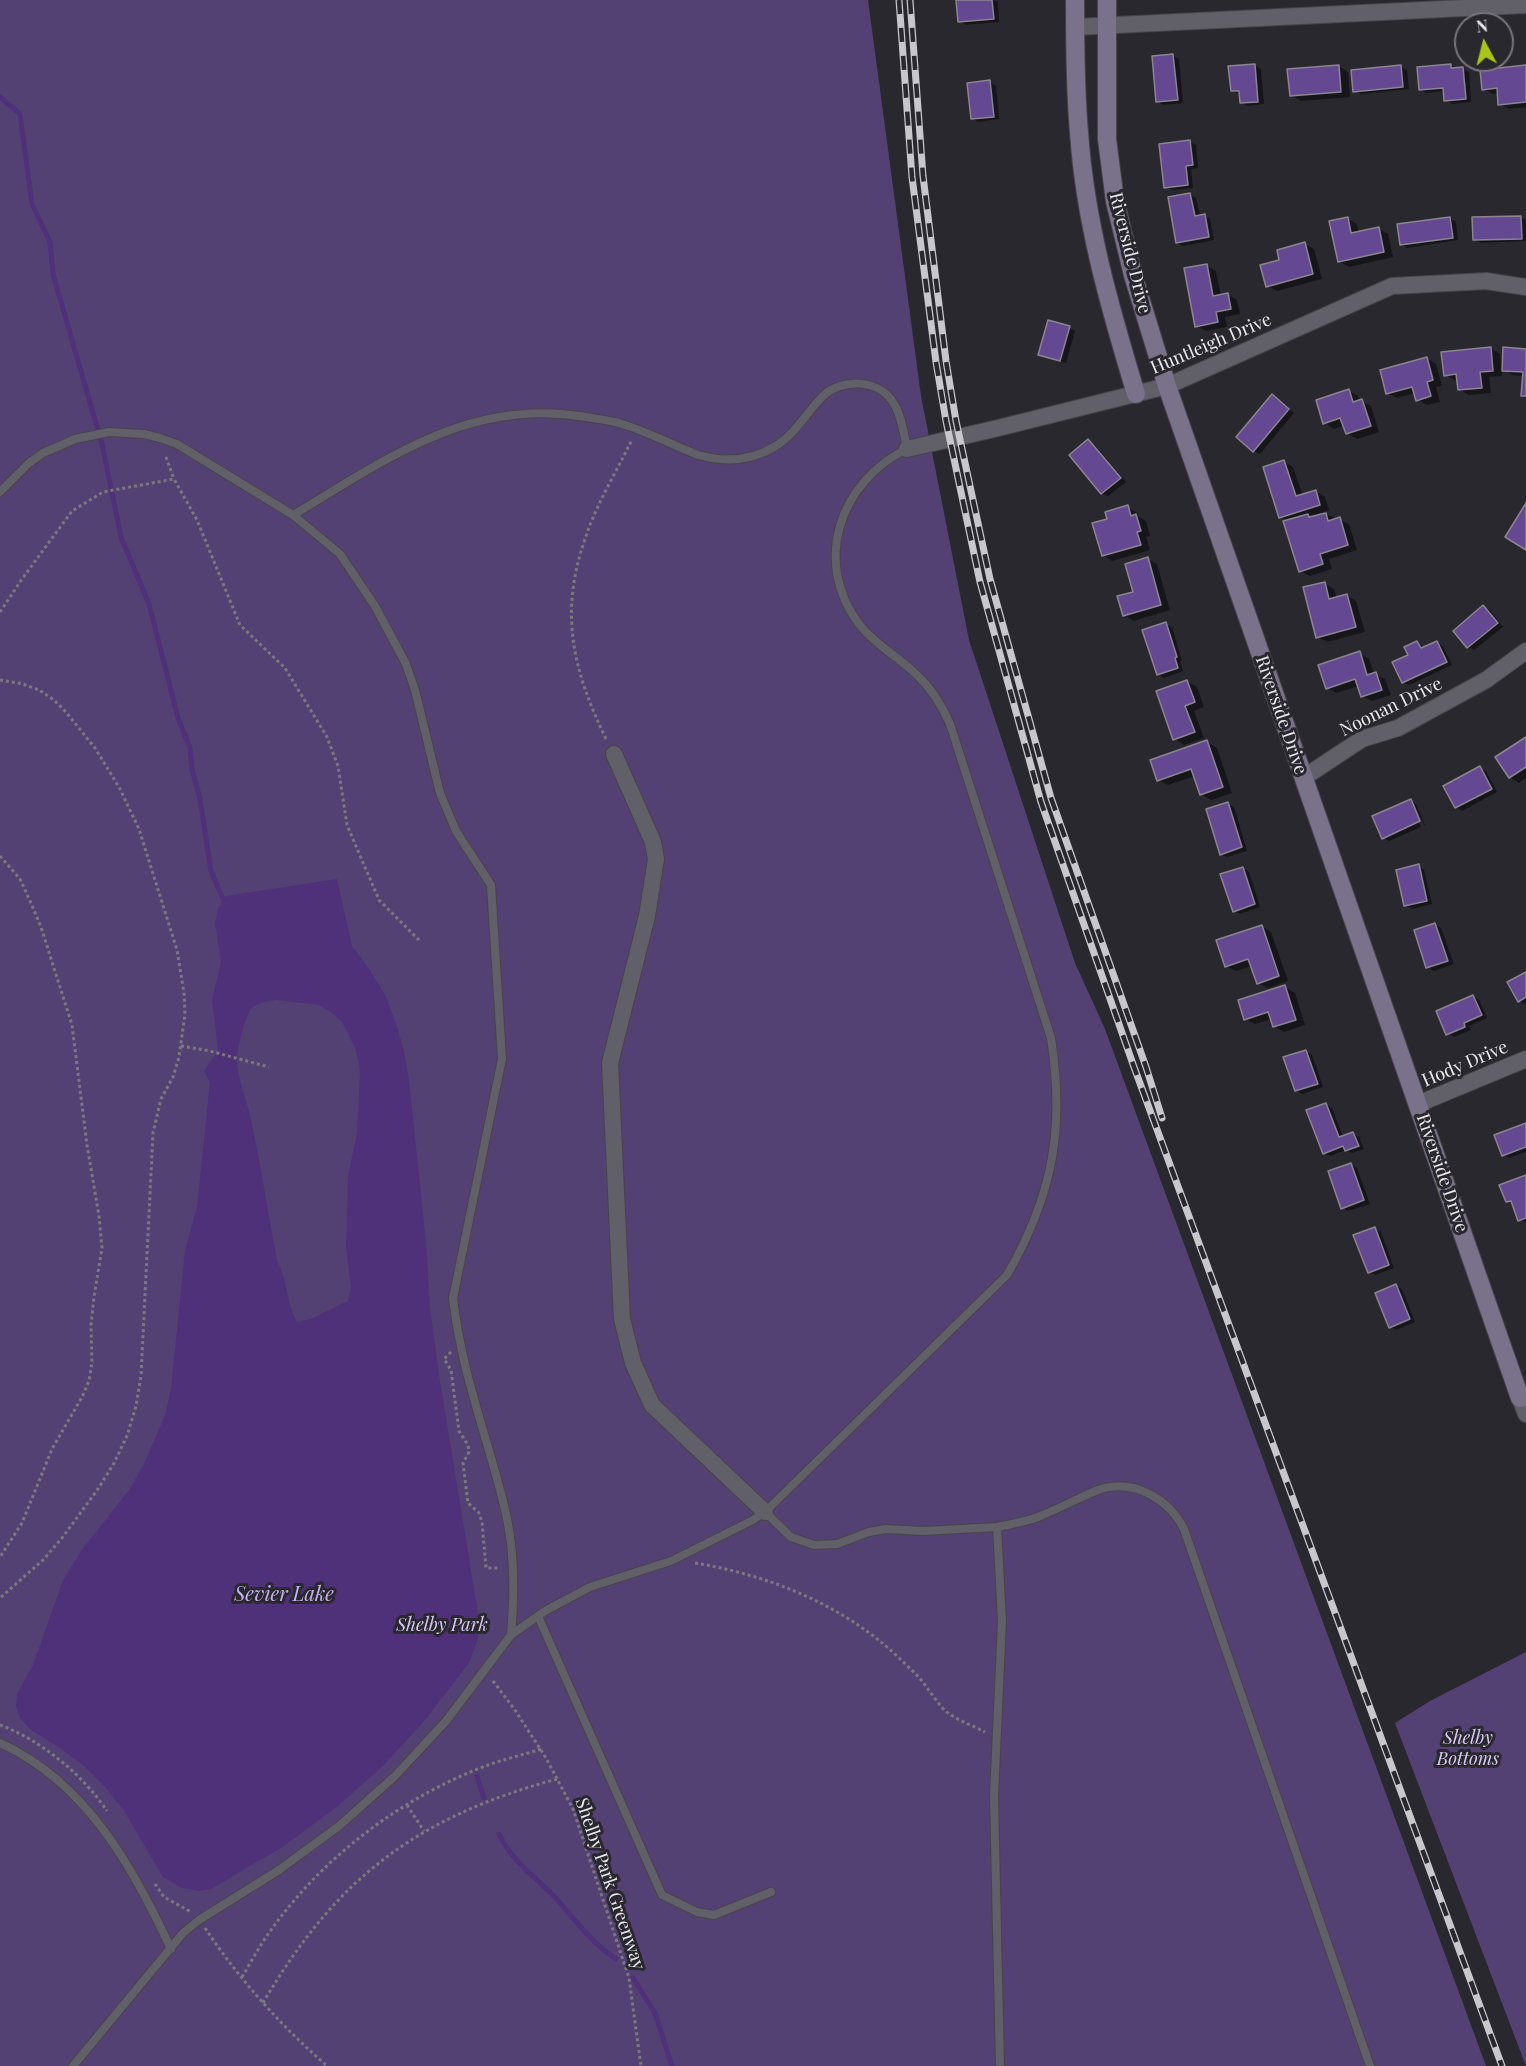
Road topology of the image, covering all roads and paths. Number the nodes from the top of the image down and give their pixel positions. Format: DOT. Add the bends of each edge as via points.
graph roads {
  1 [pos="1075,0"];
  2 [pos="1107,0"];
  3 [pos="1526,5"];
  4 [pos="1107,25"];
  5 [pos="1075,27"];
  6 [pos="1526,287"];
  7 [pos="1167,386"];
  8 [pos="1136,394"];
  9 [pos="637,430"];
  10 [pos="907,449"];
  11 [pos="166,456"];
  12 [pos="174,479"];
  13 [pos="0,492"];
  14 [pos="293,515"];
  15 [pos="0,612"];
  16 [pos="1526,651"];
  17 [pos="0,680"];
  18 [pos="614,754"];
  19 [pos="1303,778"];
  20 [pos="0,856"];
  21 [pos="420,941"];
  22 [pos="181,1046"];
  23 [pos="1526,1059"];
  24 [pos="269,1066"];
  25 [pos="1418,1104"];
  26 [pos="444,1359"];
  27 [pos="1524,1403"];
  28 [pos="765,1512"];
  29 [pos="997,1527"];
  30 [pos="0,1557"];
  31 [pos="671,1561"];
  32 [pos="513,1568"];
  33 [pos="0,1598"];
  34 [pos="538,1616"];
  35 [pos="511,1635"];
  36 [pos="484,1670"];
  37 [pos="998,1738"];
  38 [pos="0,1743"];
  39 [pos="541,1749"];
  40 [pos="557,1779"];
  41 [pos="407,1805"];
  42 [pos="424,1831"];
  43 [pos="771,1892"];
  44 [pos="199,1920"];
  45 [pos="171,1948"];
  46 [pos="242,1977"];
  47 [pos="263,2003"];
  48 [pos="73,2066"];
  49 [pos="327,2066"];
  50 [pos="641,2066"];
  51 [pos="1000,2066"];
  52 [pos="1370,2066"];
  1 -- 5 [label="street, Riverside Drive"];
  2 -- 4 [label="street, Riverside Drive"];
  3 -- 4 [label="street"];
  4 -- 5 [label="street"];
  4 -- 7 [label="street, Riverside Drive" via="1107,139 1115,201"];
  5 -- 8 [label="street, Riverside Drive" via="1078,133 1093,232 1104,287"];
  6 -- 7 [label="street, Huntleigh Drive" via="1486,281 1392,286"];
  7 -- 8 [label="street, Huntleigh Drive"];
  7 -- 19 [label="street, Riverside Drive"];
  8 -- 10 [label="street, Huntleigh Drive"];
  9 -- 10 [label="lane" via="710,458 744,458 766,452 785,440 828,392 860,383 882,390 892,400"];
  9 -- 14 [label="lane" via="558,412 509,414 472,422 434,435 393,456"];
  9 -- 18 [label="path" via="585,538 573,592 579,676"];
  10 -- 28 [label="lane" via="872,472 847,505 836,546 837,574 859,625 916,674 936,698 950,724 1051,1038 1057,1096 1055,1143 1039,1212 1007,1275"];
  11 -- 12 [label="path"];
  12 -- 15 [label="path" via="103,492 72,511"];
  12 -- 21 [label="path" via="197,520 240,625 285,668 327,737 338,766 347,825 379,900"];
  13 -- 14 [label="lane" via="15,474 58,445 91,435 126,432 177,444"];
  14 -- 32 [label="lane" via="340,554 392,635 416,690 440,793 456,831 491,885 502,1059 453,1298 466,1373 502,1495"];
  16 -- 19 [label="street, Noonan Drive" via="1486,680 1398,728 1362,739"];
  17 -- 22 [label="path" via="31,687 54,700 95,748 119,787 139,829 177,950 185,1014"];
  18 -- 28 [label="street" via="653,842 656,859 647,916 610,1063 620,1296 626,1341 652,1405"];
  19 -- 25 [label="street, Riverside Drive"];
  20 -- 30 [label="path" via="20,879 31,903 72,1025 102,1248 94,1297 89,1381 52,1449 22,1523"];
  22 -- 24 [label="path"];
  22 -- 33 [label="path" via="173,1077 157,1110 153,1133 141,1376 127,1436 98,1490 62,1538"];
  23 -- 25 [label="street, Hody Drive"];
  25 -- 27 [label="street, Riverside Drive"];
  26 -- 32 [label="path" via="451,1370 459,1431 468,1445 463,1463 468,1503 482,1522 486,1568"];
  28 -- 29 [label="lane" via="791,1537 814,1545 837,1544 886,1529"];
  28 -- 31 [label="lane"];
  29 -- 37 [label="lane" via="1002,1621"];
  29 -- 52 [label="lane" via="1036,1518 1098,1490 1114,1487 1152,1495 1176,1516 1184,1529"];
  31 -- 34 [label="lane" via="590,1587"];
  31 -- 37 [label="path" via="717,1566 757,1577 830,1608 895,1654 948,1713"];
  32 -- 35 [label="lane"];
  34 -- 35 [label="lane"];
  34 -- 43 [label="lane" via="662,1895 697,1912 714,1915"];
  35 -- 36 [label="lane"];
  36 -- 39 [label="path, Shelby Park Greenway"];
  36 -- 44 [label="lane" via="446,1721 395,1776 339,1826 279,1870"];
  37 -- 51 [label="lane" via="994,1796"];
  38 -- 45 [label="lane" via="36,1763 78,1799 115,1845 146,1895"];
  39 -- 40 [label="path, Shelby Park Greenway"];
  39 -- 41 [label="path" via="488,1765"];
  40 -- 42 [label="path" via="511,1791"];
  40 -- 50 [label="path, Shelby Park Greenway" via="573,1809 629,1978"];
  41 -- 42 [label="path"];
  41 -- 46 [label="path" via="345,1849 306,1887 271,1930"];
  42 -- 47 [label="path" via="385,1858 340,1898 287,1962"];
  44 -- 45 [label="lane"];
  44 -- 46 [label="path"];
  45 -- 48 [label="lane"];
  46 -- 47 [label="path"];
  47 -- 49 [label="path"];
}
